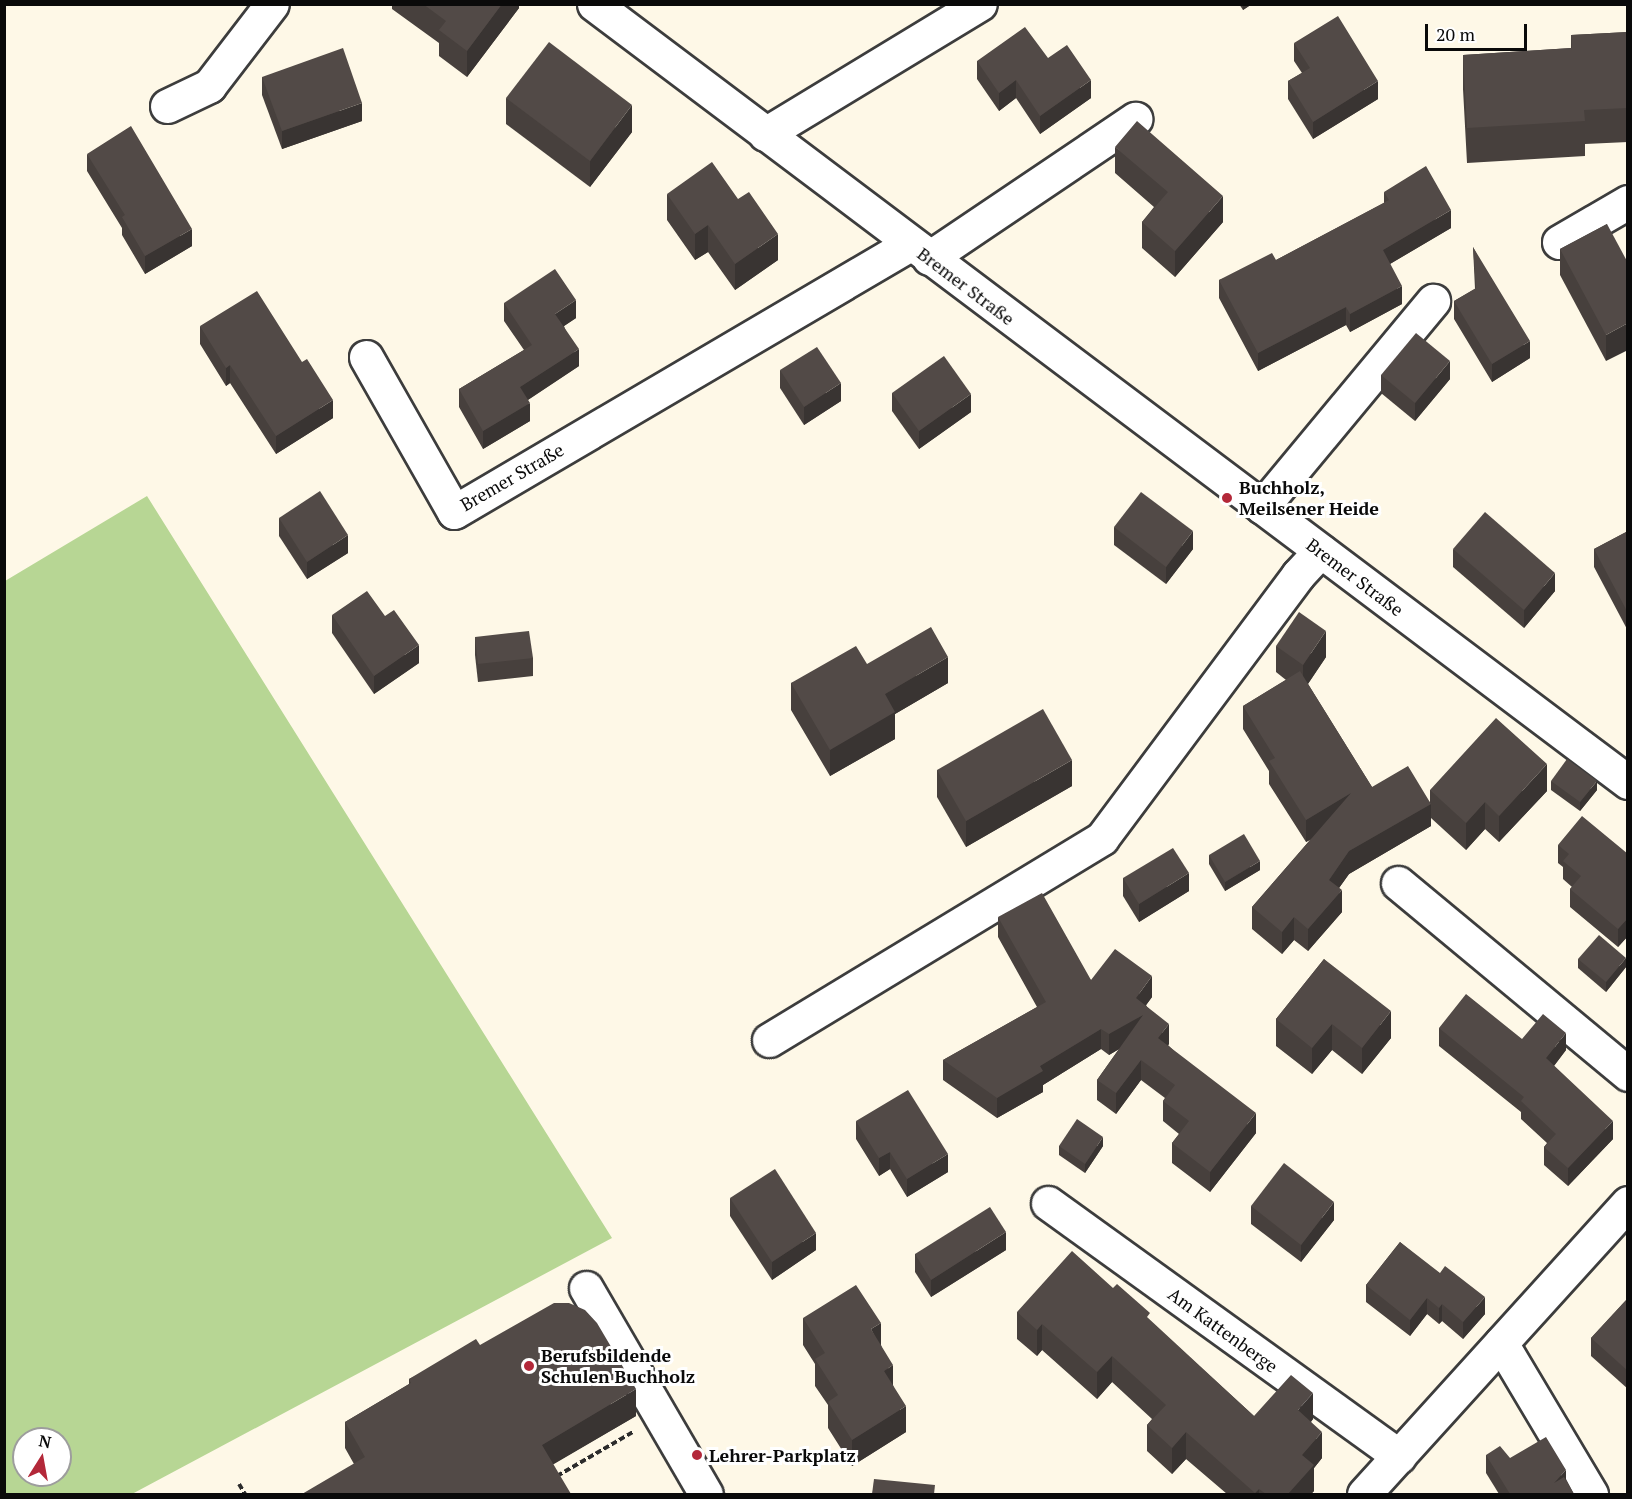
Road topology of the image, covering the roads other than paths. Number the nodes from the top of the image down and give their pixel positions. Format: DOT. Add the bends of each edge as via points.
graph roads {
  1 [pos="272,4"];
  2 [pos="594,4"];
  3 [pos="981,4"];
  4 [pos="167,106"];
  5 [pos="1135,119"];
  6 [pos="765,134"];
  7 [pos="1628,202"];
  8 [pos="1559,242"];
  9 [pos="919,251"];
  10 [pos="1433,301"];
  11 [pos="366,357"];
  12 [pos="1262,507"];
  13 [pos="1320,551"];
  14 [pos="1628,782"];
  15 [pos="1398,883"];
  16 [pos="769,1040"];
  17 [pos="1628,1074"];
  18 [pos="1048,1203"];
  19 [pos="1628,1203"];
  20 [pos="586,1288"];
  21 [pos="1501,1343"];
  22 [pos="1399,1456"];
  23 [pos="706,1494"];
  24 [pos="1364,1494"];
  25 [pos="1591,1494"];
  1 -- 4 [label="street" via="209,86"];
  2 -- 6 [label="street, Bremer Straße"];
  3 -- 6 [label="street"];
  5 -- 9 [label="street"];
  6 -- 9 [label="street, Bremer Straße"];
  7 -- 8 [label="street"];
  9 -- 11 [label="street, Bremer Straße" via="454,512"];
  9 -- 12 [label="street, Bremer Straße"];
  10 -- 12 [label="street"];
  12 -- 13 [label="street, Bremer Straße"];
  13 -- 14 [label="street, Bremer Straße"];
  13 -- 16 [label="street" via="1298,575 1102,838"];
  15 -- 17 [label="street"];
  18 -- 22 [label="street, Am Kattenberge"];
  19 -- 21 [label="street"];
  20 -- 23 [label="street"];
  21 -- 22 [label="street"];
  21 -- 25 [label="street"];
  22 -- 24 [label="street"];
}
